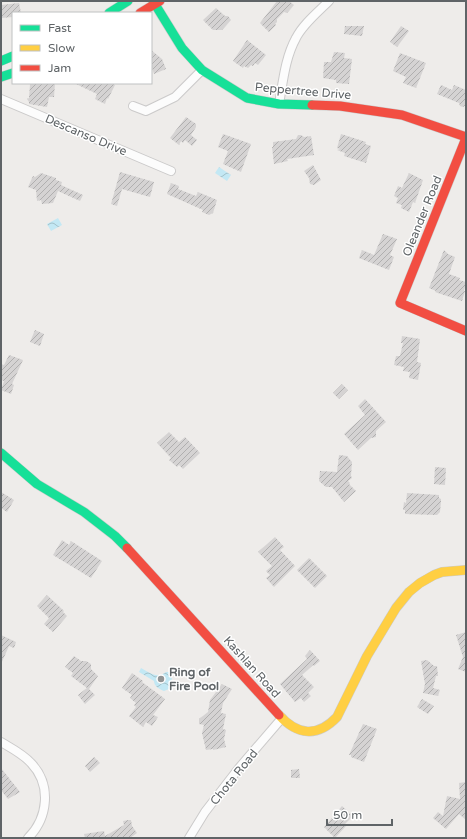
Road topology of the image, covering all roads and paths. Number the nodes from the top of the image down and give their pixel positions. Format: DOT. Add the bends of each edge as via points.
graph roads {
  1 [pos="128,1"];
  2 [pos="329,1"];
  3 [pos="156,2"];
  4 [pos="110,12"];
  5 [pos="141,12"];
  6 [pos="12,56"];
  7 [pos="1,61"];
  8 [pos="202,70"];
  9 [pos="12,73"];
  10 [pos="1,77"];
  11 [pos="1,99"];
  12 [pos="279,104"];
  13 [pos="133,106"];
  14 [pos="466,137"];
  15 [pos="172,172"];
  16 [pos="466,331"];
  17 [pos="1,453"];
  18 [pos="466,570"];
  19 [pos="282,718"];
  20 [pos="1,742"];
  21 [pos="28,838"];
  22 [pos="189,838"];
  1 -- 4 [label="street"];
  2 -- 12 [label="street" via="296,37 286,61"];
  3 -- 5 [label="street"];
  3 -- 8 [label="street, Peppertree Drive" via="182,48"];
  6 -- 7 [label="street"];
  8 -- 12 [label="street, Peppertree Drive" via="247,98"];
  8 -- 13 [label="street" via="175,97 146,111"];
  9 -- 10 [label="street"];
  11 -- 15 [label="street, Descanso Drive"];
  12 -- 14 [label="street, Peppertree Drive" via="340,106 402,115"];
  14 -- 16 [label="street, Oleander Road" via="400,303"];
  17 -- 19 [label="street, Kashlan Road" via="37,484 84,512 115,536"];
  18 -- 19 [label="street, Kashlan Road" via="434,575 409,592 396,608 367,656 341,711 333,722 308,731 299,730"];
  19 -- 22 [label="street, Chota Road" via="205,812"];
  20 -- 21 [label="street" via="32,764 43,784 46,799 43,814"];
}
